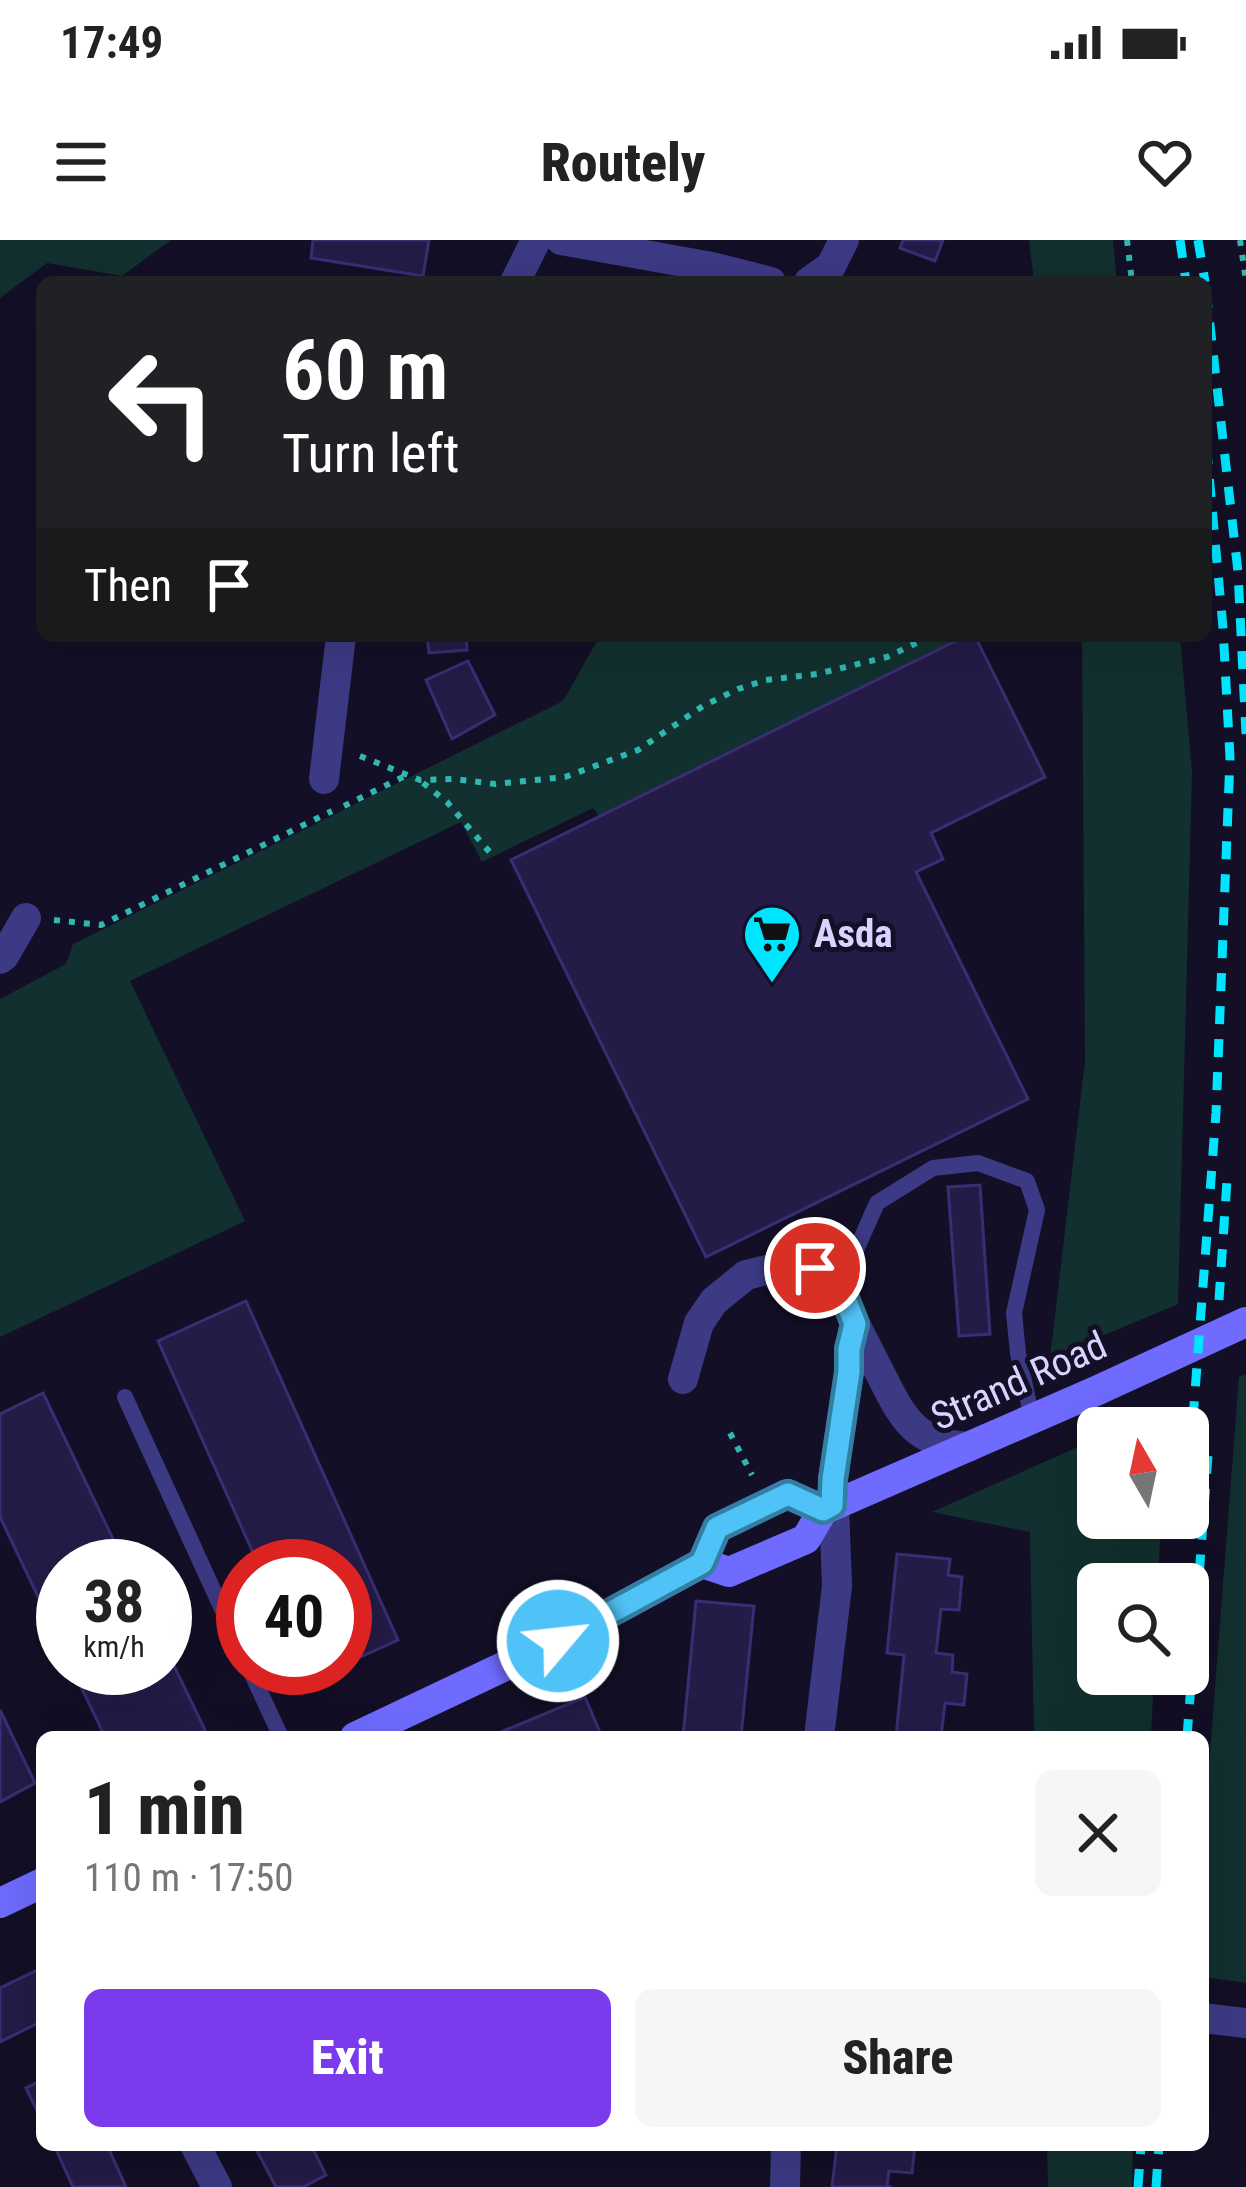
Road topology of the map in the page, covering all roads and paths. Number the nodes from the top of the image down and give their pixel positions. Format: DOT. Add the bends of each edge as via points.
graph roads {
  1 [pos="536,240"];
  2 [pos="561,240"];
  3 [pos="844,240"];
  4 [pos="1127,240"];
  5 [pos="1240,240"];
  6 [pos="518,276"];
  7 [pos="748,276"];
  8 [pos="818,276"];
  9 [pos="1131,276"];
  10 [pos="1246,281"];
  11 [pos="339,642"];
  12 [pos="918,642"];
  13 [pos="329,744"];
  14 [pos="407,775"];
  15 [pos="324,779"];
  16 [pos="420,780"];
  17 [pos="493,856"];
  18 [pos="26,918"];
  19 [pos="0,959"];
  20 [pos="840,1286"];
  21 [pos="1246,1322"];
  22 [pos="855,1324"];
  23 [pos="683,1379"];
  24 [pos="125,1397"];
  25 [pos="1032,1419"];
  26 [pos="730,1433"];
  27 [pos="968,1447"];
  28 [pos="754,1478"];
  29 [pos="828,1507"];
  30 [pos="702,1563"];
  31 [pos="216,1596"];
  32 [pos="261,1695"];
  33 [pos="277,1731"];
  34 [pos="368,1731"];
  35 [pos="820,1731"];
  36 [pos="36,1886"];
  37 [pos="0,1903"];
  38 [pos="1209,2019"];
  39 [pos="1246,2023"];
  40 [pos="198,2151"];
  41 [pos="786,2151"];
  42 [pos="217,2187"];
  43 [pos="784,2187"];
  1 -- 6 [label="street"];
  2 -- 7 [label="street"];
  3 -- 8 [label="street"];
  4 -- 9 [label="path"];
  5 -- 10 [label="path"];
  11 -- 13 [label="street"];
  12 -- 16 [label="path" via="887,657 738,689 638,751 565,777"];
  13 -- 14 [label="path"];
  13 -- 15 [label="street"];
  14 -- 16 [label="path"];
  14 -- 18 [label="path" via="101,925"];
  16 -- 17 [label="path"];
  18 -- 19 [label="street"];
  20 -- 22 [label="street"];
  20 -- 23 [label="street" via="815,1268 746,1275 699,1323"];
  20 -- 25 [label="lane" via="877,1203 933,1168 978,1162 1028,1180 1036,1210 1015,1313"];
  21 -- 25 [label="street, Strand Road"];
  22 -- 27 [label="street" via="909,1424 938,1442"];
  22 -- 29 [label="street"];
  24 -- 31 [label="lane"];
  25 -- 27 [label="street, Strand Road"];
  26 -- 28 [label="path"];
  27 -- 29 [label="street, Strand Road"];
  29 -- 30 [label="street, Strand Road" via="806,1539 786,1548 729,1572"];
  29 -- 30 [label="street, Strand Road" via="788,1494 717,1528"];
  29 -- 35 [label="street" via="836,1586"];
  30 -- 34 [label="street, Strand Road"];
  32 -- 33 [label="lane"];
  36 -- 37 [label="street"];
  38 -- 39 [label="street"];
  40 -- 42 [label="street"];
  41 -- 43 [label="street"];
}
